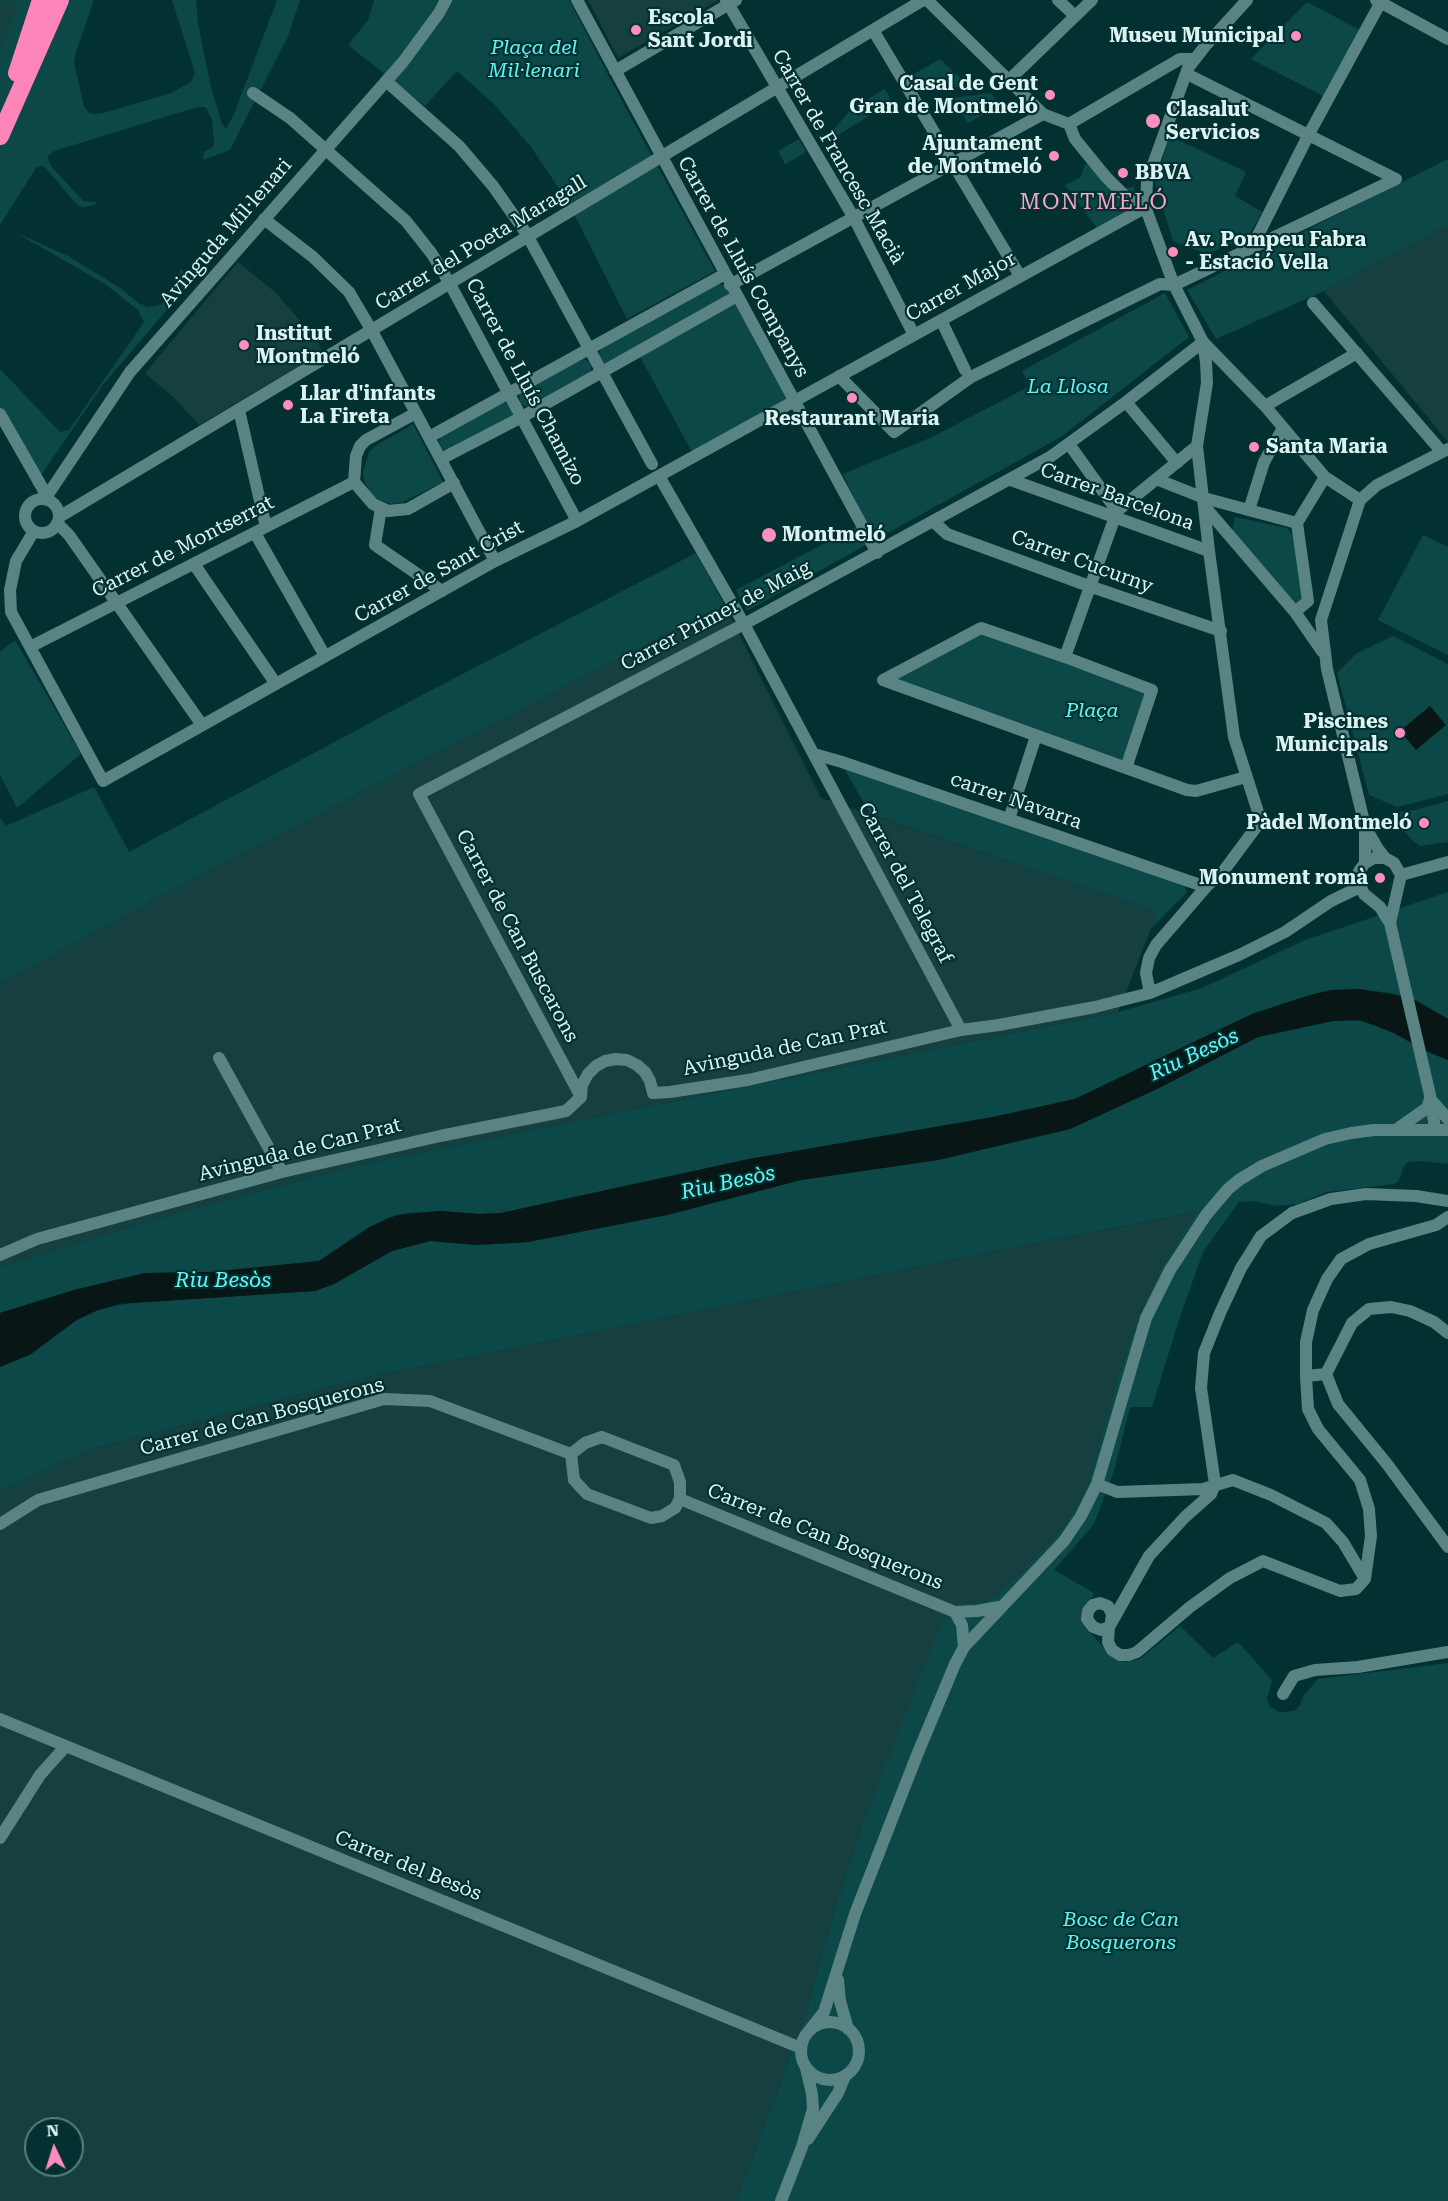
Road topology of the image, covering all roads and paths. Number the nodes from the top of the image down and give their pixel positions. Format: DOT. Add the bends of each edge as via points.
graph roads {
  1 [pos="42,0"];
  2 [pos="60,0"];
  3 [pos="446,0"];
  4 [pos="577,0"];
  5 [pos="925,0"];
  6 [pos="1058,0"];
  7 [pos="1092,0"];
  8 [pos="1247,0"];
  9 [pos="1380,1"];
  10 [pos="730,2"];
  11 [pos="1075,16"];
  12 [pos="873,30"];
  13 [pos="1448,39"];
  14 [pos="1193,59"];
  15 [pos="615,71"];
  16 [pos="1186,74"];
  17 [pos="1009,80"];
  18 [pos="386,81"];
  19 [pos="777,88"];
  20 [pos="253,93"];
  21 [pos="0,114"];
  22 [pos="1043,114"];
  23 [pos="1069,124"];
  24 [pos="1309,134"];
  25 [pos="0,136"];
  26 [pos="325,149"];
  27 [pos="661,158"];
  28 [pos="952,163"];
  29 [pos="1146,209"];
  30 [pos="854,218"];
  31 [pos="264,219"];
  32 [pos="528,237"];
  33 [pos="1252,247"];
  34 [pos="1020,276"];
  35 [pos="450,284"];
  36 [pos="731,285"];
  37 [pos="1174,285"];
  38 [pos="1313,303"];
  39 [pos="941,320"];
  40 [pos="372,331"];
  41 [pos="914,335"];
  42 [pos="1203,342"];
  43 [pos="589,348"];
  44 [pos="1357,353"];
  45 [pos="1226,367"];
  46 [pos="602,372"];
  47 [pos="968,373"];
  48 [pos="1208,375"];
  49 [pos="839,376"];
  50 [pos="508,392"];
  51 [pos="795,402"];
  52 [pos="1126,402"];
  53 [pos="1264,406"];
  54 [pos="239,410"];
  55 [pos="416,413"];
  56 [pos="0,414"];
  57 [pos="522,417"];
  58 [pos="1283,428"];
  59 [pos="429,437"];
  60 [pos="1069,444"];
  61 [pos="1197,446"];
  62 [pos="1445,451"];
  63 [pos="441,459"];
  64 [pos="1177,463"];
  65 [pos="652,464"];
  66 [pos="659,476"];
  67 [pos="1325,477"];
  68 [pos="1156,479"];
  69 [pos="1011,480"];
  70 [pos="354,482"];
  71 [pos="454,483"];
  72 [pos="47,498"];
  73 [pos="1360,500"];
  74 [pos="1205,503"];
  75 [pos="381,508"];
  76 [pos="1249,510"];
  77 [pos="1116,514"];
  78 [pos="58,520"];
  79 [pos="577,521"];
  80 [pos="934,522"];
  81 [pos="1297,523"];
  82 [pos="267,527"];
  83 [pos="34,531"];
  84 [pos="255,532"];
  85 [pos="1209,551"];
  86 [pos="876,553"];
  87 [pos="495,561"];
  88 [pos="194,564"];
  89 [pos="1089,586"];
  90 [pos="442,591"];
  91 [pos="1308,601"];
  92 [pos="117,603"];
  93 [pos="1326,607"];
  94 [pos="1295,612"];
  95 [pos="1321,620"];
  96 [pos="744,624"];
  97 [pos="1305,624"];
  98 [pos="1221,631"];
  99 [pos="30,647"];
  100 [pos="1324,654"];
  101 [pos="325,656"];
  102 [pos="1065,657"];
  103 [pos="276,684"];
  104 [pos="202,725"];
  105 [pos="1036,736"];
  106 [pos="814,754"];
  107 [pos="1126,768"];
  108 [pos="1246,777"];
  109 [pos="419,794"];
  110 [pos="1009,819"];
  111 [pos="1365,826"];
  112 [pos="1385,858"];
  113 [pos="1448,862"];
  114 [pos="1365,863"];
  115 [pos="1401,876"];
  116 [pos="1206,886"];
  117 [pos="1360,887"];
  118 [pos="1398,890"];
  119 [pos="1371,898"];
  120 [pos="1390,923"];
  121 [pos="1150,993"];
  122 [pos="962,1030"];
  123 [pos="219,1058"];
  124 [pos="1429,1094"];
  125 [pos="581,1097"];
  126 [pos="1448,1119"];
  127 [pos="1397,1129"];
  128 [pos="1435,1129"];
  129 [pos="1448,1130"];
  130 [pos="282,1172"];
  131 [pos="1448,1201"];
  132 [pos="1448,1217"];
  133 [pos="0,1255"];
  134 [pos="1448,1333"];
  135 [pos="1326,1374"];
  136 [pos="1305,1376"];
  137 [pos="572,1454"];
  138 [pos="1097,1484"];
  139 [pos="1215,1484"];
  140 [pos="680,1499"];
  141 [pos="0,1524"];
  142 [pos="1448,1547"];
  143 [pos="1365,1579"];
  144 [pos="999,1607"];
  145 [pos="955,1612"];
  146 [pos="964,1647"];
  147 [pos="1448,1652"];
  148 [pos="1282,1694"];
  149 [pos="0,1719"];
  150 [pos="65,1747"];
  151 [pos="0,1838"];
  152 [pos="838,1973"];
  153 [pos="848,2029"];
  154 [pos="808,2031"];
  155 [pos="801,2048"];
  156 [pos="806,2068"];
  157 [pos="845,2076"];
  158 [pos="802,2147"];
  159 [pos="781,2201"];
  1 -- 21 [label="highway"];
  2 -- 25 [label="highway"];
  3 -- 18 [label="street, Avinguda Mil·lenari"];
  4 -- 15 [label="street, Carrer de Lluís Companys"];
  5 -- 12 [label="street, Carrer del Poeta Maragall"];
  5 -- 17 [label="street"];
  6 -- 11 [label="street"];
  7 -- 11 [label="street"];
  8 -- 14 [label="street"];
  9 -- 13 [label="street"];
  9 -- 24 [label="street"];
  10 -- 15 [label="street"];
  10 -- 19 [label="street, Carrer de Francesc Macià"];
  11 -- 17 [label="street"];
  12 -- 19 [label="street, Carrer del Poeta Maragall"];
  12 -- 28 [label="street"];
  14 -- 16 [label="street"];
  14 -- 23 [label="street" via="1180,59"];
  15 -- 27 [label="street, Carrer de Lluís Companys"];
  16 -- 24 [label="street"];
  16 -- 29 [label="street" via="1147,181"];
  17 -- 22 [label="street"];
  18 -- 26 [label="street, Avinguda Mil·lenari"];
  18 -- 32 [label="street" via="459,146"];
  19 -- 27 [label="street, Carrer del Poeta Maragall"];
  19 -- 30 [label="street, Carrer de Francesc Macià"];
  20 -- 26 [label="street, Carrer de Lluís Chamizo"];
  22 -- 23 [label="street"];
  22 -- 28 [label="street"];
  23 -- 29 [label="street" via="1075,140 1106,177"];
  24 -- 33 [label="street"];
  24 -- 33 [label="street" via="1396,179"];
  26 -- 31 [label="street, Avinguda Mil·lenari"];
  26 -- 35 [label="street, Carrer de Lluís Chamizo" via="406,221"];
  27 -- 32 [label="street, Carrer del Poeta Maragall"];
  27 -- 36 [label="street, Carrer de Lluís Companys"];
  28 -- 30 [label="street"];
  28 -- 34 [label="street"];
  29 -- 34 [label="street, Carrer Major"];
  29 -- 37 [label="street"];
  30 -- 36 [label="street"];
  30 -- 41 [label="street, Carrer de Francesc Macià"];
  31 -- 40 [label="street" via="313,257 349,292"];
  31 -- 72 [label="street, Avinguda Mil·lenari" via="130,372"];
  32 -- 35 [label="street, Carrer del Poeta Maragall"];
  32 -- 43 [label="street"];
  33 -- 37 [label="street"];
  34 -- 39 [label="street, Carrer Major"];
  35 -- 40 [label="street, Carrer del Poeta Maragall"];
  35 -- 50 [label="street, Carrer de Lluís Chamizo"];
  36 -- 43 [label="street"];
  36 -- 46 [label="street"];
  36 -- 51 [label="street, Carrer de Lluís Companys"];
  37 -- 42 [label="street"];
  37 -- 47 [label="street" via="1160,284"];
  38 -- 44 [label="street"];
  39 -- 41 [label="street, Carrer Major"];
  39 -- 47 [label="street"];
  40 -- 54 [label="street, Carrer del Poeta Maragall"];
  40 -- 55 [label="street"];
  41 -- 49 [label="street, Carrer Major"];
  42 -- 45 [label="street"];
  42 -- 48 [label="street"];
  42 -- 52 [label="street, Carrer Primer de Maig"];
  43 -- 46 [label="street"];
  43 -- 50 [label="street"];
  44 -- 53 [label="street"];
  44 -- 62 [label="street"];
  45 -- 48 [label="street" via="1216,367"];
  45 -- 53 [label="street"];
  46 -- 57 [label="street"];
  46 -- 65 [label="street"];
  47 -- 49 [label="street" via="894,432"];
  48 -- 61 [label="street"];
  49 -- 51 [label="street, Carrer Major"];
  50 -- 57 [label="street, Carrer de Lluís Chamizo"];
  50 -- 59 [label="street"];
  51 -- 66 [label="street, Carrer de Sant Crist"];
  51 -- 86 [label="street, Carrer de Lluís Companys"];
  52 -- 60 [label="street, Carrer Primer de Maig"];
  52 -- 64 [label="street"];
  53 -- 58 [label="street"];
  54 -- 78 [label="street, Carrer del Poeta Maragall"];
  54 -- 82 [label="street"];
  55 -- 59 [label="street"];
  55 -- 70 [label="street" via="360,446"];
  56 -- 72 [label="street"];
  57 -- 63 [label="street"];
  57 -- 79 [label="street, Carrer de Lluís Chamizo"];
  58 -- 67 [label="street"];
  58 -- 76 [label="street" via="1264,462"];
  59 -- 63 [label="street"];
  60 -- 69 [label="street, Carrer Primer de Maig"];
  60 -- 77 [label="street"];
  61 -- 64 [label="street"];
  61 -- 74 [label="street"];
  62 -- 73 [label="street" via="1377,485"];
  63 -- 71 [label="street"];
  64 -- 68 [label="street"];
  66 -- 79 [label="street, Carrer de Sant Crist"];
  66 -- 96 [label="street, Carrer del Telegraf"];
  67 -- 73 [label="street"];
  67 -- 81 [label="street"];
  68 -- 74 [label="street"];
  68 -- 77 [label="street"];
  69 -- 77 [label="street, Carrer Barcelona"];
  69 -- 80 [label="street, Carrer Primer de Maig"];
  70 -- 75 [label="street"];
  70 -- 82 [label="street, Carrer de Montserrat"];
  71 -- 75 [label="street" via="408,509"];
  71 -- 87 [label="street"];
  72 -- 78 [label="street" via="55,506"];
  72 -- 83 [label="street" via="27,507 25,519"];
  73 -- 93 [label="street"];
  74 -- 76 [label="street"];
  74 -- 85 [label="street"];
  74 -- 94 [label="street"];
  75 -- 90 [label="street" via="375,545"];
  76 -- 81 [label="street"];
  77 -- 85 [label="street, Carrer Barcelona"];
  77 -- 89 [label="street"];
  78 -- 83 [label="street" via="54,528"];
  78 -- 92 [label="street"];
  79 -- 87 [label="street, Carrer de Sant Crist"];
  80 -- 86 [label="street, Carrer Primer de Maig"];
  80 -- 89 [label="street, Carrer Cucurny" via="947,534"];
  81 -- 91 [label="street"];
  82 -- 84 [label="street, Carrer de Montserrat"];
  83 -- 99 [label="street" via="16,561 10,590 11,612"];
  84 -- 88 [label="street, Carrer de Montserrat"];
  84 -- 101 [label="street"];
  85 -- 98 [label="street"];
  86 -- 96 [label="street, Carrer Primer de Maig"];
  87 -- 90 [label="street, Carrer de Sant Crist"];
  88 -- 92 [label="street, Carrer de Montserrat"];
  88 -- 103 [label="street"];
  89 -- 98 [label="street, Carrer Cucurny"];
  89 -- 102 [label="street"];
  90 -- 101 [label="street, Carrer de Sant Crist"];
  91 -- 93 [label="street"];
  91 -- 94 [label="street"];
  92 -- 99 [label="street, Carrer de Montserrat"];
  92 -- 104 [label="street"];
  93 -- 95 [label="street"];
  94 -- 97 [label="street"];
  95 -- 97 [label="street"];
  95 -- 100 [label="street"];
  96 -- 106 [label="street, Carrer del Telegraf"];
  96 -- 109 [label="street, Carrer Primer de Maig"];
  97 -- 100 [label="street"];
  98 -- 108 [label="street" via="1234,738"];
  99 -- 104 [label="street, Carrer de Sant Crist" via="103,780"];
  100 -- 111 [label="street"];
  101 -- 103 [label="street, Carrer de Sant Crist"];
  102 -- 105 [label="street" via="981,628 883,680"];
  102 -- 107 [label="street" via="1152,690"];
  103 -- 104 [label="street, Carrer de Sant Crist"];
  105 -- 107 [label="street"];
  105 -- 110 [label="street"];
  106 -- 110 [label="street, carrer Navarra"];
  106 -- 122 [label="street, Carrer del Telegraf"];
  107 -- 108 [label="street" via="1196,791"];
  108 -- 116 [label="street" via="1259,815 1257,826 1225,869"];
  109 -- 125 [label="street, Carrer de Can Buscarons"];
  110 -- 116 [label="street, carrer Navarra"];
  111 -- 112 [label="street"];
  111 -- 114 [label="street"];
  112 -- 114 [label="street"];
  112 -- 115 [label="street" via="1394,863"];
  113 -- 115 [label="street"];
  114 -- 117 [label="street" via="1358,876"];
  115 -- 118 [label="street"];
  116 -- 121 [label="street" via="1149,958 1146,973"];
  117 -- 119 [label="street"];
  117 -- 121 [label="street, Avinguda de Can Prat" via="1285,932"];
  118 -- 119 [label="street" via="1387,899"];
  118 -- 120 [label="street"];
  119 -- 120 [label="street"];
  120 -- 124 [label="street"];
  121 -- 122 [label="street, Avinguda de Can Prat" via="1095,1007"];
  122 -- 125 [label="street, Avinguda de Can Prat" via="763,1077 670,1092 653,1093 645,1072 627,1060 616,1059 605,1061 588,1074"];
  123 -- 130 [label="street"];
  124 -- 126 [label="street"];
  124 -- 127 [label="street" via="1427,1108"];
  124 -- 128 [label="street"];
  125 -- 130 [label="street, Avinguda de Can Prat" via="566,1111"];
  127 -- 128 [label="street"];
  127 -- 138 [label="street" via="1325,1139 1256,1169 1219,1199 1170,1270 1146,1318"];
  128 -- 129 [label="street"];
  130 -- 133 [label="street, Avinguda de Can Prat" via="38,1239"];
  131 -- 139 [label="street" via="1366,1194 1330,1199 1292,1213 1261,1236 1241,1268 1204,1353 1201,1388"];
  132 -- 136 [label="street" via="1436,1225 1369,1244 1341,1259 1313,1310 1306,1342"];
  134 -- 135 [label="street" via="1410,1311 1391,1307 1369,1309 1352,1323"];
  135 -- 136 [label="street"];
  135 -- 142 [label="street" via="1338,1404"];
  136 -- 143 [label="street" via="1308,1409 1318,1429 1360,1480 1370,1509"];
  137 -- 140 [label="street, Carrer de Can Bosquerons" via="585,1443 602,1437 674,1465"];
  137 -- 140 [label="street, Carrer de Can Bosquerons" via="574,1480 587,1494 651,1518 675,1508"];
  137 -- 141 [label="street, Carrer de Can Bosquerons" via="430,1401 384,1399 38,1500"];
  138 -- 139 [label="street" via="1117,1492 1203,1490"];
  138 -- 144 [label="street" via="1064,1541"];
  139 -- 143 [label="street" via="1233,1480 1326,1523 1343,1542"];
  139 -- 143 [label="street" via="1211,1494 1149,1556 1110,1625 1108,1642 1112,1650 1120,1655 1137,1652 1222,1583 1263,1561 1340,1591 1356,1589"];
  140 -- 145 [label="street, Carrer de Can Bosquerons"];
  144 -- 145 [label="street, Carrer de Can Bosquerons"];
  144 -- 146 [label="street"];
  145 -- 146 [label="street, Carrer de Can Bosquerons" via="962,1625"];
  146 -- 152 [label="street" via="866,1884"];
  147 -- 148 [label="street" via="1315,1670 1294,1676"];
  149 -- 150 [label="street, Carrer del Besòs"];
  150 -- 151 [label="street" via="40,1775"];
  150 -- 155 [label="street, Carrer del Besòs"];
  152 -- 153 [label="street"];
  152 -- 154 [label="street" via="824,2012"];
  153 -- 154 [label="street" via="831,2022"];
  153 -- 157 [label="street" via="859,2050 854,2067"];
  154 -- 155 [label="street"];
  155 -- 156 [label="street"];
  156 -- 157 [label="street" via="827,2080"];
  156 -- 158 [label="street" via="813,2109"];
  157 -- 158 [label="street"];
  158 -- 159 [label="street"];
}
